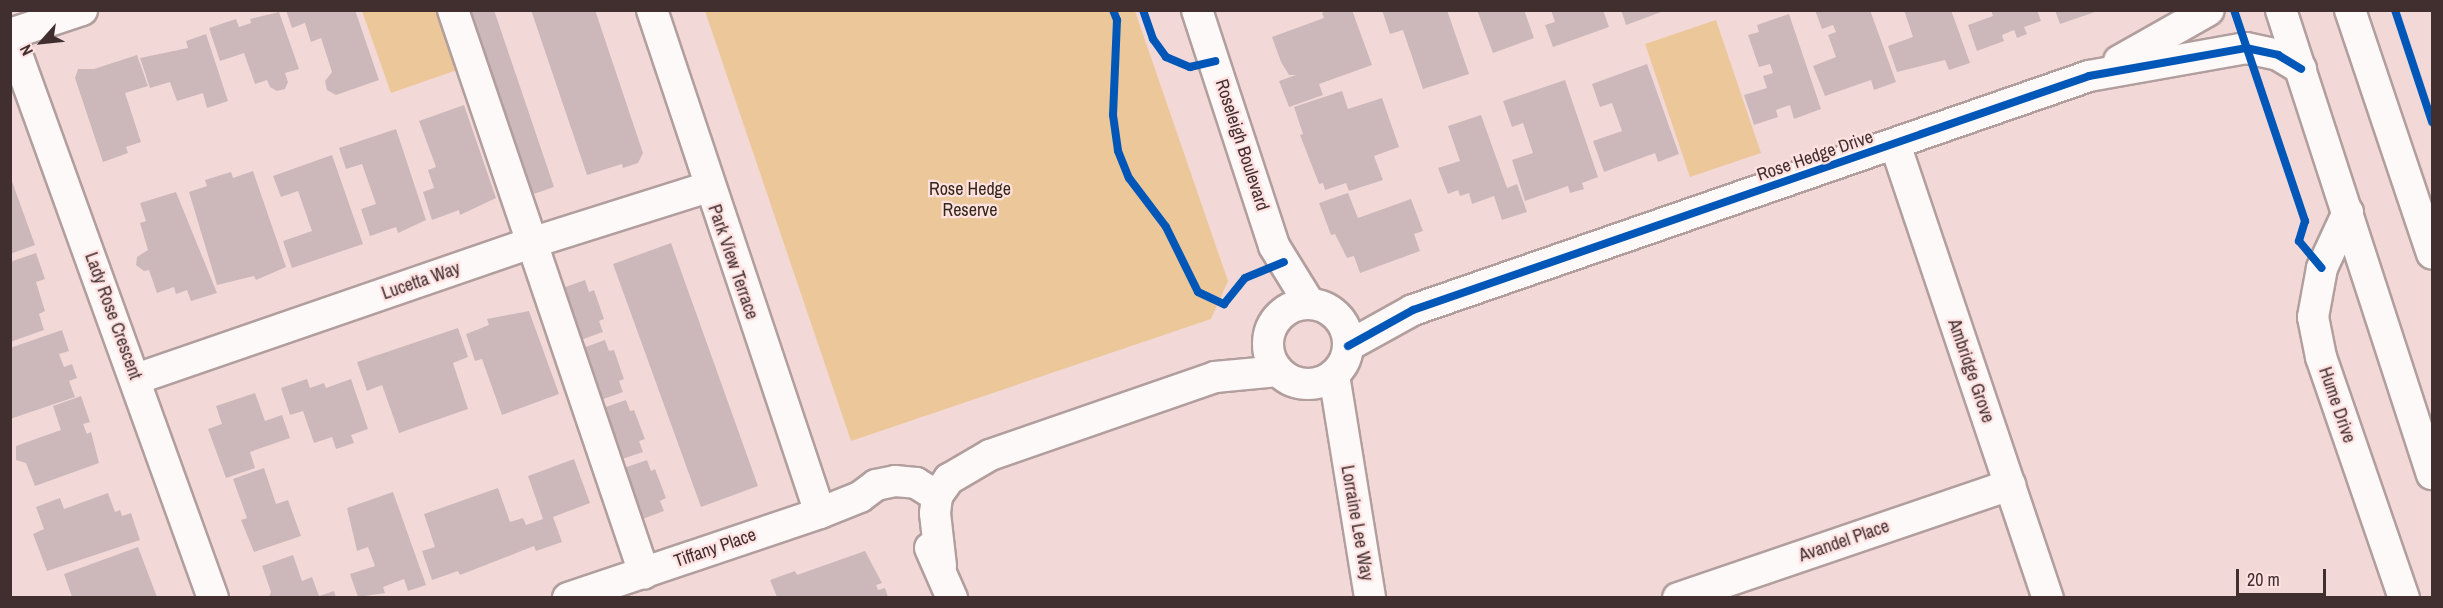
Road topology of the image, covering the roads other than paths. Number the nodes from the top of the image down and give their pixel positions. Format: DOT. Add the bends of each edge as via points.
graph roads {
  1 [pos="82,10"];
  2 [pos="453,10"];
  3 [pos="651,10"];
  4 [pos="1197,10"];
  5 [pos="2209,10"];
  6 [pos="2281,10"];
  7 [pos="2350,10"];
  8 [pos="10,34"];
  9 [pos="2301,69"];
  10 [pos="2090,76"];
  11 [pos="1895,144"];
  12 [pos="708,187"];
  13 [pos="2348,212"];
  14 [pos="534,242"];
  15 [pos="1274,246"];
  16 [pos="2433,254"];
  17 [pos="1310,304"];
  18 [pos="1413,310"];
  19 [pos="1279,315"];
  20 [pos="1338,317"];
  21 [pos="1267,342"];
  22 [pos="1348,346"];
  23 [pos="1278,371"];
  24 [pos="1334,375"];
  25 [pos="1215,377"];
  26 [pos="136,379"];
  27 [pos="1305,385"];
  28 [pos="2428,431"];
  29 [pos="1343,448"];
  30 [pos="2433,474"];
  31 [pos="2010,485"];
  32 [pos="922,493"];
  33 [pos="820,513"];
  34 [pos="644,573"];
  35 [pos="213,597"];
  36 [pos="568,597"];
  37 [pos="952,597"];
  38 [pos="1370,597"];
  39 [pos="1678,597"];
  40 [pos="2048,597"];
  41 [pos="2403,597"];
  1 -- 8 [label="street"];
  2 -- 14 [label="street"];
  3 -- 12 [label="street, Park View Terrace"];
  4 -- 15 [label="street, Roseleigh Boulevard"];
  5 -- 10 [label="street, Rose Hedge Drive"];
  6 -- 9 [label="street"];
  7 -- 16 [label="street"];
  8 -- 26 [label="street, Lady Rose Crescent"];
  9 -- 10 [label="street, Rose Hedge Drive" via="2278,55 2246,48"];
  9 -- 13 [label="street"];
  10 -- 11 [label="street, Rose Hedge Drive"];
  11 -- 18 [label="street, Rose Hedge Drive"];
  11 -- 31 [label="street, Ambridge Grove"];
  12 -- 14 [label="street, Lucetta Way"];
  12 -- 33 [label="street, Park View Terrace"];
  13 -- 28 [label="street"];
  13 -- 41 [label="street, Hume Drive" via="2322,268 2313,317 2321,357"];
  14 -- 26 [label="street, Lucetta Way"];
  14 -- 34 [label="street"];
  15 -- 17 [label="street, Roseleigh Boulevard"];
  15 -- 19 [label="street, Roseleigh Boulevard"];
  17 -- 19 [label="street" via="1299,304"];
  17 -- 20 [label="street"];
  18 -- 20 [label="street, Rose Hedge Drive"];
  18 -- 22 [label="street, Rose Hedge Drive"];
  19 -- 21 [label="street"];
  20 -- 22 [label="street"];
  21 -- 23 [label="street"];
  21 -- 25 [label="street"];
  22 -- 24 [label="street"];
  23 -- 25 [label="street"];
  23 -- 27 [label="street"];
  24 -- 27 [label="street"];
  24 -- 29 [label="street, Lorraine Lee Way"];
  25 -- 32 [label="street" via="990,455"];
  26 -- 35 [label="street, Lady Rose Crescent"];
  27 -- 29 [label="street, Lorraine Lee Way"];
  28 -- 30 [label="street"];
  29 -- 38 [label="street, Lorraine Lee Way"];
  31 -- 39 [label="street, Avandel Place"];
  31 -- 40 [label="street, Ambridge Grove"];
  32 -- 33 [label="street, Tiffany Place" via="860,497"];
  32 -- 37 [label="street" via="935,513 941,566"];
  33 -- 34 [label="street, Tiffany Place"];
  34 -- 36 [label="street, Tiffany Place"];
}
